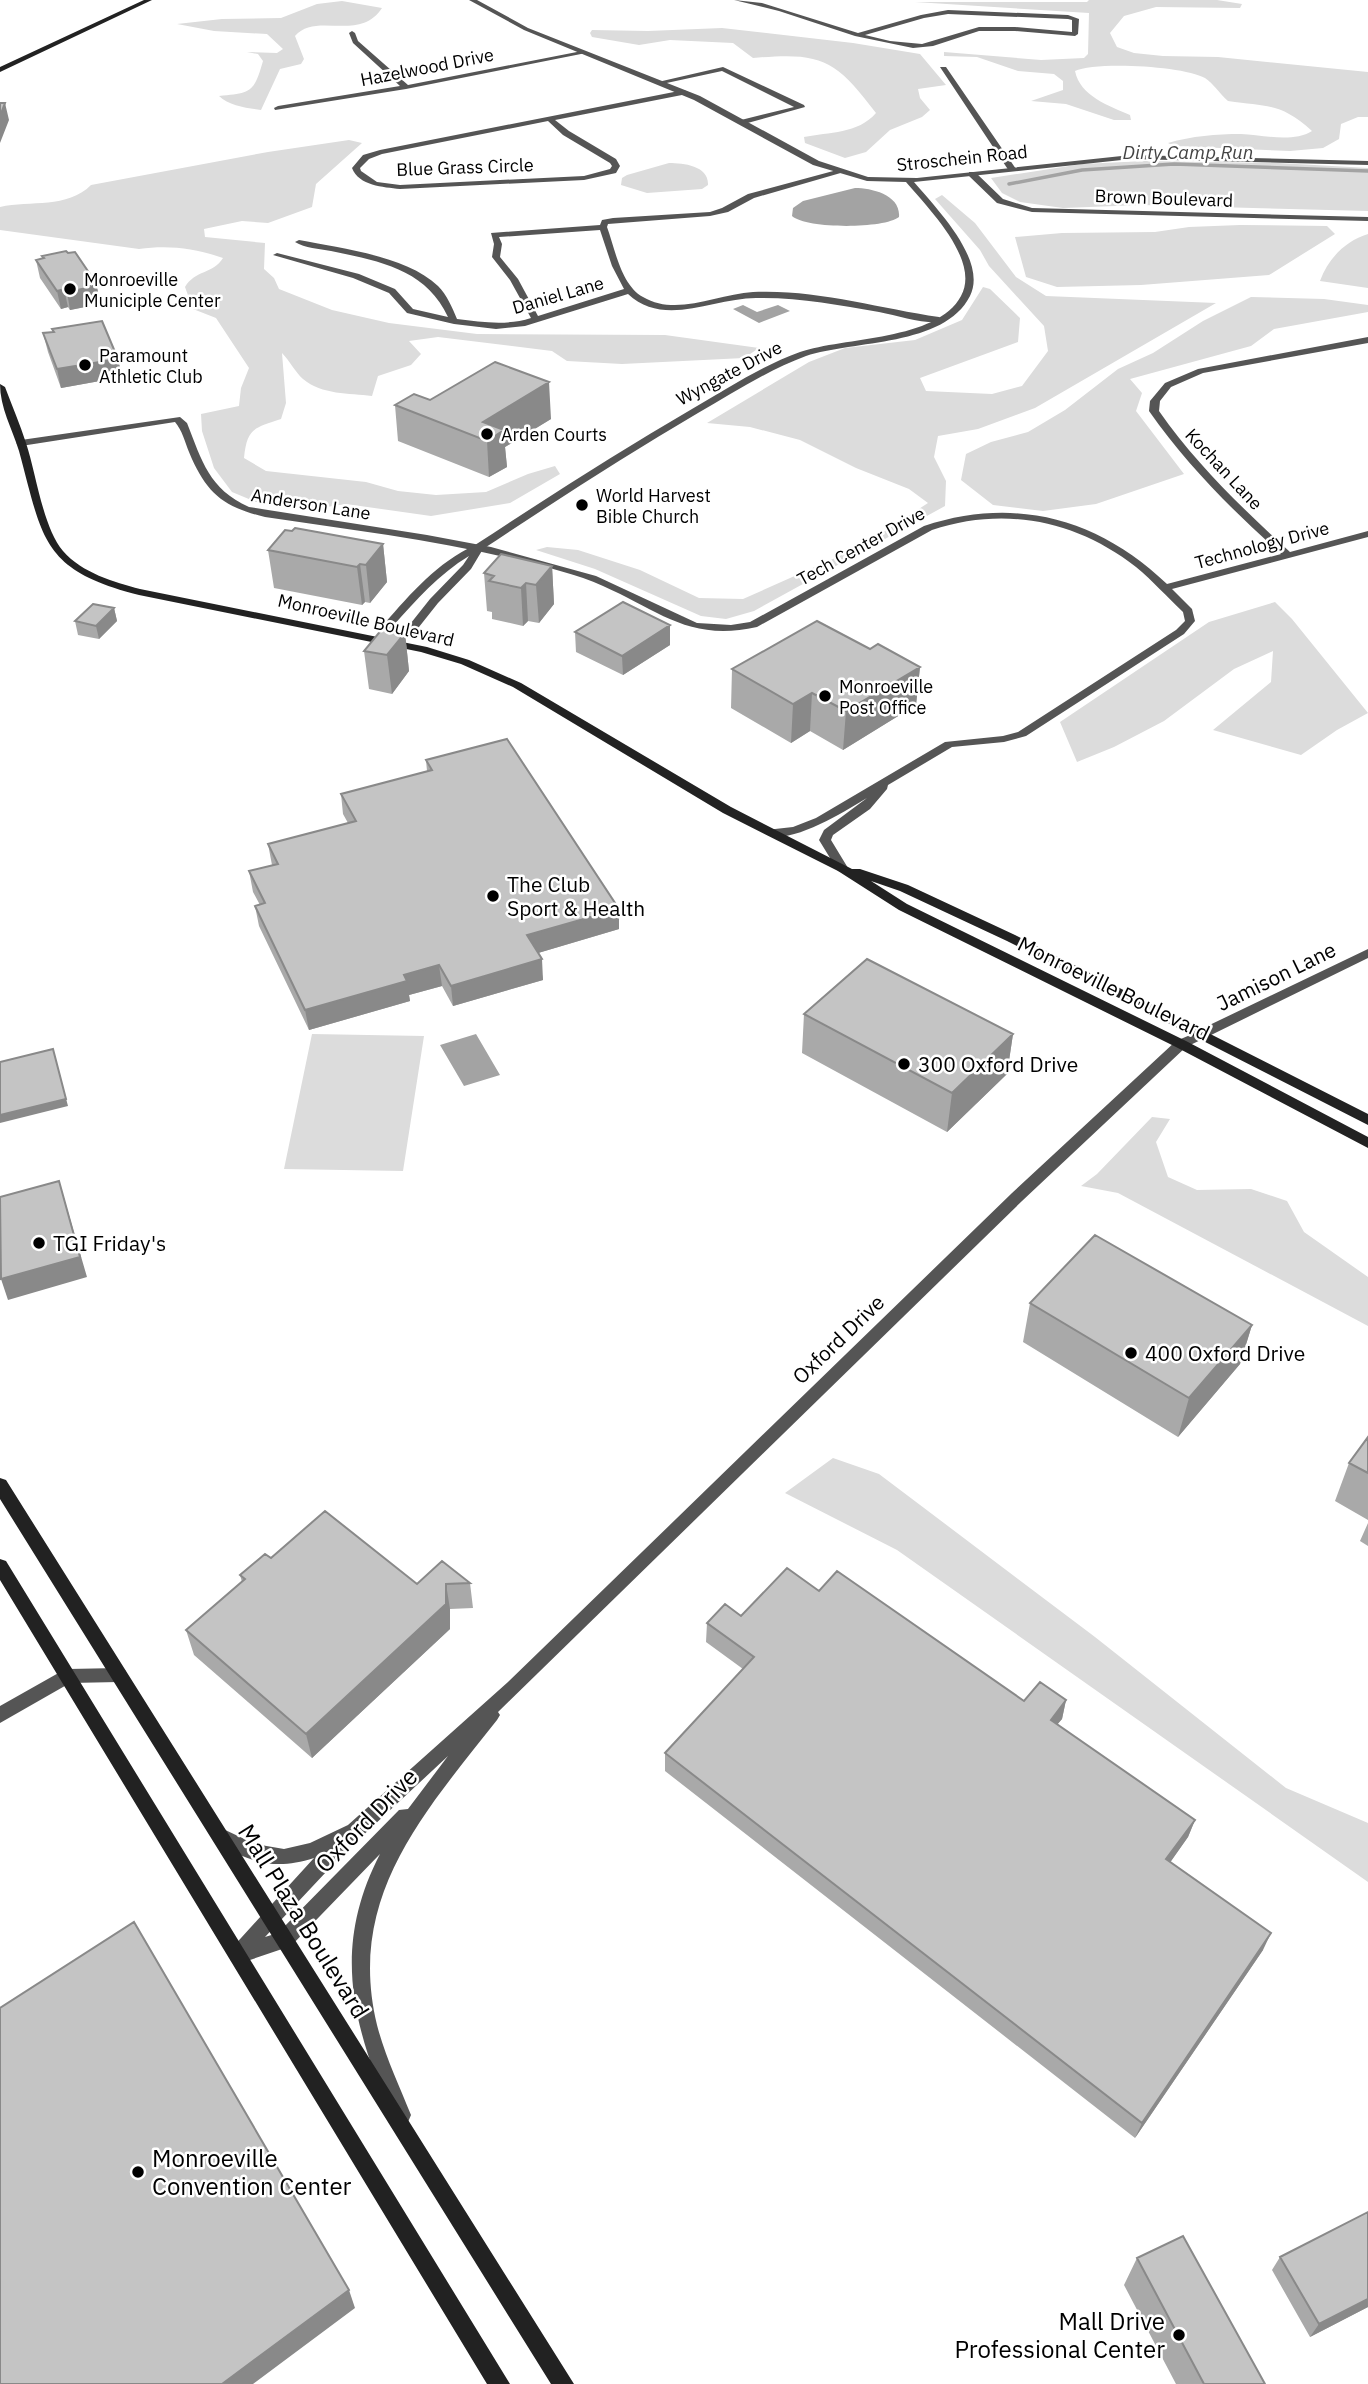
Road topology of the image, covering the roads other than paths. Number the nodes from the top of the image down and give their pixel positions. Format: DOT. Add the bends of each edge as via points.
graph roads {
  1 [pos="149,0"];
  2 [pos="472,0"];
  3 [pos="737,0"];
  4 [pos="352,33"];
  5 [pos="857,35"];
  6 [pos="582,53"];
  7 [pos="0,69"];
  8 [pos="943,69"];
  9 [pos="662,82"];
  10 [pos="406,87"];
  11 [pos="684,92"];
  12 [pos="278,108"];
  13 [pos="550,119"];
  14 [pos="744,122"];
  15 [pos="1368,163"];
  16 [pos="1012,169"];
  17 [pos="840,172"];
  18 [pos="972,174"];
  19 [pos="909,181"];
  20 [pos="1368,219"];
  21 [pos="603,227"];
  22 [pos="299,242"];
  23 [pos="277,255"];
  24 [pos="628,291"];
  25 [pos="876,311"];
  26 [pos="536,320"];
  27 [pos="939,320"];
  28 [pos="454,321"];
  29 [pos="916,330"];
  30 [pos="1368,340"];
  31 [pos="0,387"];
  32 [pos="21,443"];
  33 [pos="1368,534"];
  34 [pos="479,547"];
  35 [pos="1289,556"];
  36 [pos="1164,588"];
  37 [pos="389,641"];
  38 [pos="888,780"];
  39 [pos="770,833"];
  40 [pos="842,868"];
  41 [pos="1368,953"];
  42 [pos="1202,1034"];
  43 [pos="1181,1044"];
  44 [pos="1368,1120"];
  45 [pos="1368,1143"];
  46 [pos="0,1485"];
  47 [pos="0,1566"];
  48 [pos="120,1675"];
  49 [pos="68,1676"];
  50 [pos="514,1686"];
  51 [pos="0,1715"];
  52 [pos="441,1777"];
  53 [pos="369,1819"];
  54 [pos="218,1834"];
  55 [pos="270,1917"];
  56 [pos="284,1940"];
  57 [pos="238,1955"];
  58 [pos="412,2142"];
  59 [pos="499,2384"];
  60 [pos="563,2384"];
  1 -- 7 [label="main road"];
  2 -- 6 [label="street, Stroschein Road"];
  3 -- 5 [label="street"];
  4 -- 10 [label="street" via="355,41"];
  5 -- 5 [label="street" via="948,12 1076,19 1075,34 978,29 928,46 892,44"];
  6 -- 9 [label="street, Stroschein Road"];
  6 -- 10 [label="street, Hazelwood Drive"];
  8 -- 16 [label="street"];
  9 -- 11 [label="street, Stroschein Road"];
  9 -- 14 [label="street" via="723,69 801,107"];
  10 -- 12 [label="street, Hazelwood Drive"];
  11 -- 13 [label="street, Blue Grass Circle"];
  11 -- 14 [label="street, Stroschein Road"];
  13 -- 13 [label="street, Blue Grass Circle" via="613,161 612,171 584,178 400,187 375,184 356,172 361,161 380,152"];
  14 -- 17 [label="street, Stroschein Road"];
  15 -- 16 [label="street, Stroschein Road" via="1150,157"];
  16 -- 18 [label="street, Stroschein Road"];
  17 -- 19 [label="street, Stroschein Road"];
  17 -- 21 [label="street" via="751,196 710,214 613,220"];
  18 -- 19 [label="street, Stroschein Road"];
  18 -- 20 [label="street, Brown Boulevard" via="1000,201 1032,210"];
  19 -- 27 [label="street, Wyngate Drive" via="950,232 967,267 967,293 955,310"];
  21 -- 24 [label="street"];
  21 -- 26 [label="street" via="494,235 496,257"];
  22 -- 28 [label="street" via="367,257 419,277 436,289"];
  23 -- 28 [label="street, Daniel Lane" via="356,276 393,291 410,311"];
  24 -- 25 [label="street" via="649,304 670,307 772,295"];
  24 -- 26 [label="street, Daniel Lane"];
  25 -- 27 [label="street"];
  25 -- 29 [label="street"];
  26 -- 28 [label="street, Daniel Lane" via="506,326"];
  27 -- 29 [label="street, Wyngate Drive"];
  29 -- 34 [label="street, Wyngate Drive" via="810,352 775,366 664,429"];
  30 -- 35 [label="street, Kochan Lane" via="1201,371 1158,394 1154,411 1172,437 1229,502"];
  31 -- 32 [label="main road, Monroeville Boulevard"];
  32 -- 34 [label="street, Anderson Lane" via="177,419 183,423 211,489 238,507"];
  32 -- 37 [label="main road, Monroeville Boulevard" via="46,532 65,559 88,575 152,595"];
  33 -- 35 [label="street, Technology Drive"];
  34 -- 36 [label="street, Tech Center Drive" via="583,575 615,587 677,622 712,630 753,625 917,534 972,516 1026,516 1067,526 1124,554"];
  34 -- 37 [label="street, Wyngate Drive" via="411,630"];
  34 -- 37 [label="street, Wyngate Drive" via="433,575 388,626"];
  35 -- 36 [label="street, Technology Drive"];
  36 -- 38 [label="street, Tech Center Drive" via="1190,616 1180,632 1022,734 949,744"];
  37 -- 39 [label="main road, Monroeville Boulevard" via="448,656 502,677"];
  38 -- 39 [label="street, Tech Center Drive" via="820,821"];
  38 -- 40 [label="street, Tech Center Drive" via="866,806 828,833 828,849"];
  39 -- 40 [label="main road, Monroeville Boulevard"];
  40 -- 42 [label="main road, Monroeville Boulevard" via="920,896"];
  40 -- 43 [label="main road, Monroeville Boulevard" via="903,907"];
  41 -- 42 [label="street, Jamison Lane"];
  42 -- 43 [label="street, Oxford Drive"];
  42 -- 44 [label="main road, Monroeville Boulevard"];
  43 -- 45 [label="main road, Monroeville Boulevard"];
  43 -- 50 [label="street, Oxford Drive"];
  46 -- 48 [label="main road, Mall Plaza Boulevard"];
  47 -- 49 [label="main road"];
  48 -- 49 [label="street"];
  48 -- 54 [label="main road, Mall Plaza Boulevard"];
  49 -- 51 [label="street"];
  49 -- 57 [label="main road"];
  50 -- 52 [label="street, Oxford Drive"];
  50 -- 53 [label="street, Oxford Drive"];
  52 -- 56 [label="street, Oxford Drive"];
  52 -- 58 [label="street" via="384,1865 362,1937 365,2016"];
  53 -- 54 [label="street" via="321,1849 281,1857 259,1856"];
  53 -- 55 [label="street, Oxford Drive"];
  54 -- 55 [label="main road, Mall Plaza Boulevard"];
  55 -- 56 [label="main road, Mall Plaza Boulevard"];
  55 -- 57 [label="street, Oxford Drive"];
  56 -- 57 [label="street, Oxford Drive"];
  56 -- 58 [label="main road, Mall Plaza Boulevard"];
  57 -- 59 [label="main road"];
  58 -- 60 [label="main road, Mall Plaza Boulevard"];
}
